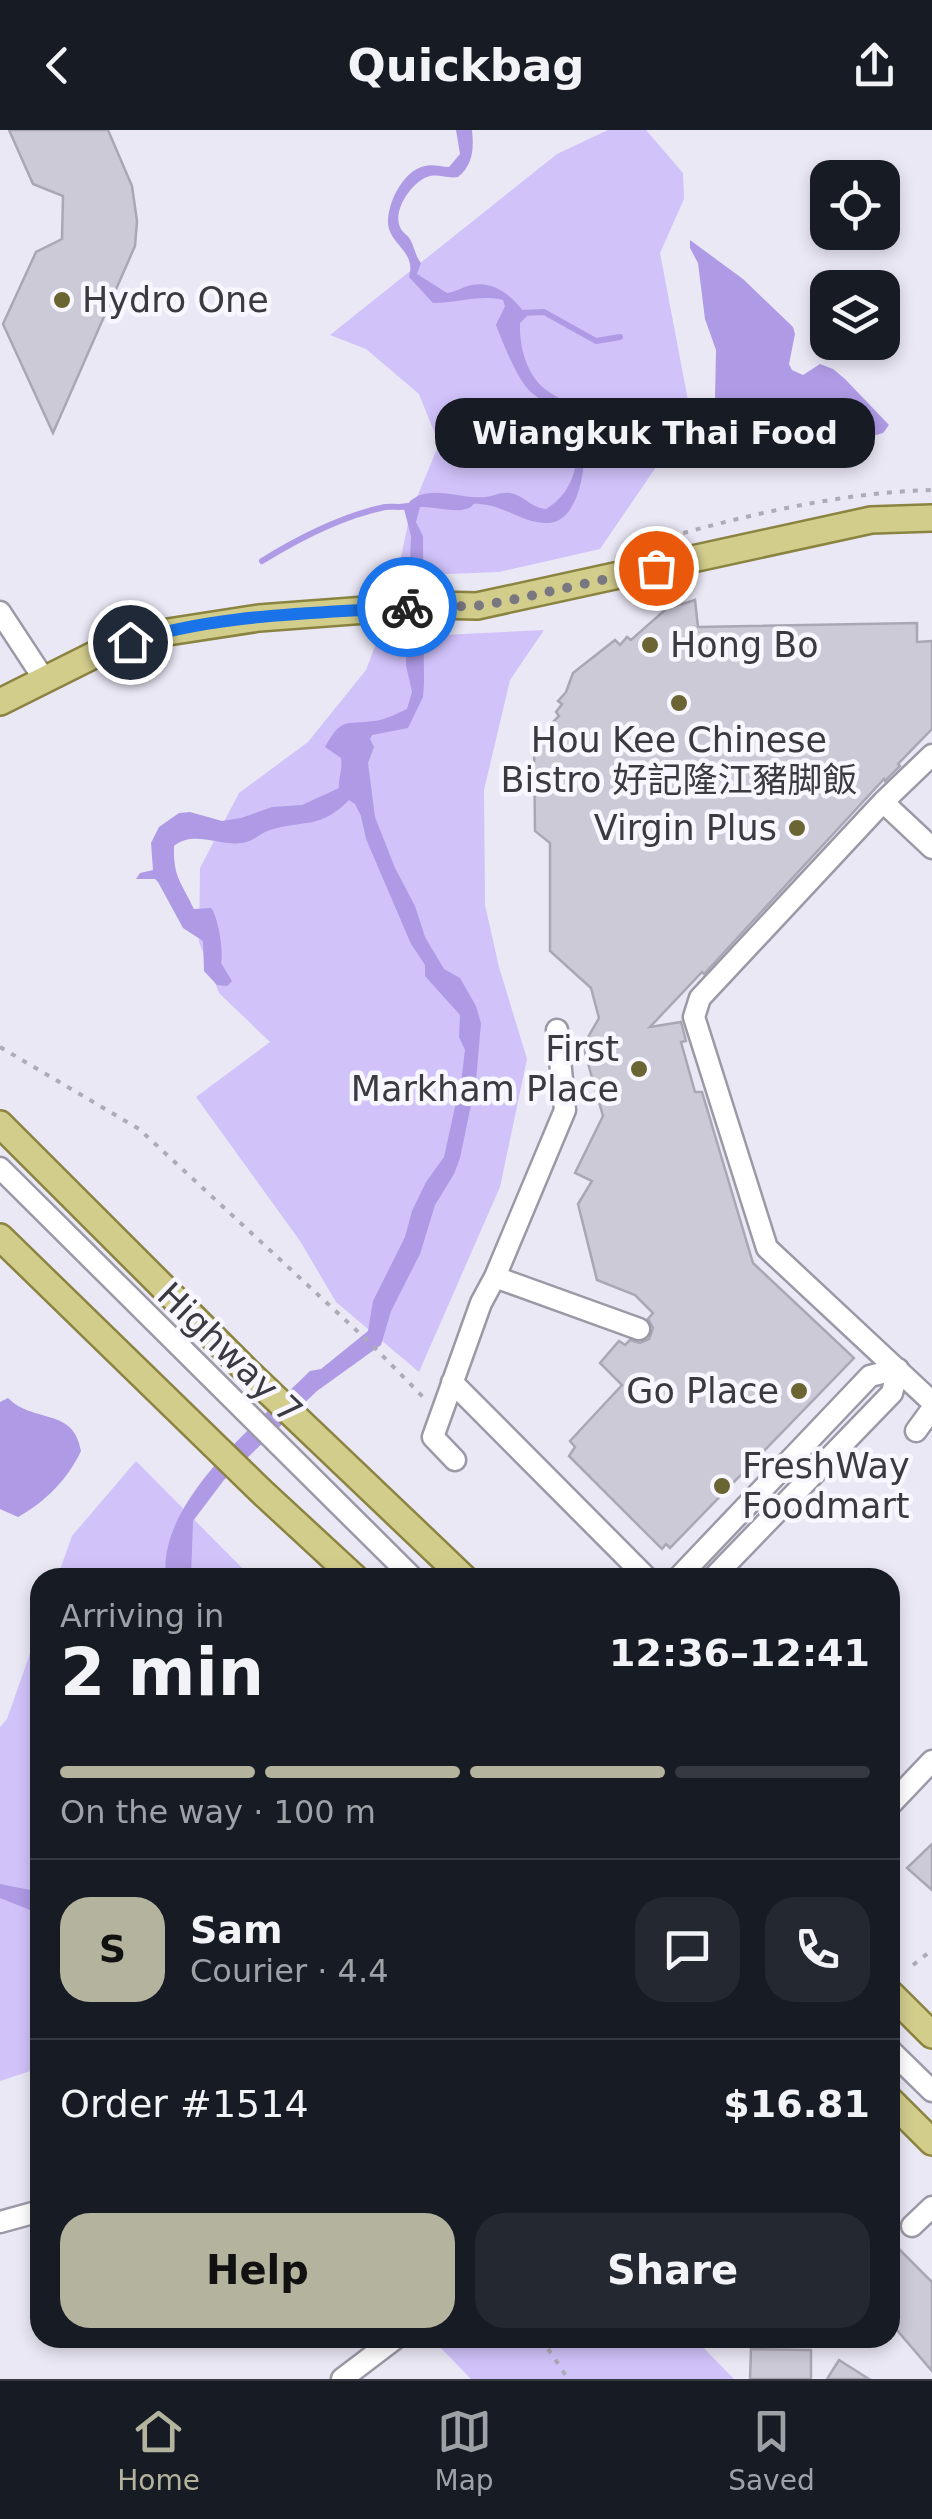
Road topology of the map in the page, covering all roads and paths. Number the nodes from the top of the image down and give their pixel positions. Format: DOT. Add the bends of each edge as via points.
graph roads {
  1 [pos="932,490"];
  2 [pos="932,518"];
  3 [pos="620,551"];
  4 [pos="0,612"];
  5 [pos="44,679"];
  6 [pos="0,702"];
  7 [pos="932,755"];
  8 [pos="883,802"];
  9 [pos="932,848"];
  10 [pos="557,1030"];
  11 [pos="0,1047"];
  12 [pos="0,1124"];
  13 [pos="0,1168"];
  14 [pos="0,1237"];
  15 [pos="495,1277"];
  16 [pos="639,1329"];
  17 [pos="898,1369"];
  18 [pos="452,1382"];
  19 [pos="416,1390"];
  20 [pos="932,1402"];
  21 [pos="932,1410"];
  22 [pos="916,1431"];
  23 [pos="455,1460"];
  24 [pos="344,1568"];
  25 [pos="403,1568"];
  26 [pos="454,1568"];
  27 [pos="637,1568"];
  28 [pos="688,1568"];
  29 [pos="723,1568"];
  30 [pos="932,1762"];
  31 [pos="900,1795"];
  32 [pos="932,1950"];
  33 [pos="914,1965"];
  34 [pos="900,2004"];
  35 [pos="932,2035"];
  36 [pos="900,2060"];
  37 [pos="932,2092"];
  38 [pos="900,2110"];
  39 [pos="932,2142"];
  40 [pos="932,2207"];
  41 [pos="30,2214"];
  42 [pos="0,2222"];
  43 [pos="912,2226"];
  44 [pos="383,2348"];
  45 [pos="548,2348"];
  46 [pos="342,2379"];
  47 [pos="568,2379"];
  1 -- 3 [label="path" via="876,491 752,514"];
  2 -- 5 [label="main road" via="871,520 476,606 281,616 154,634"];
  4 -- 5 [label="street"];
  5 -- 6 [label="main road"];
  7 -- 8 [label="street"];
  8 -- 9 [label="street"];
  8 -- 17 [label="street" via="700,998 694,1017 766,1248"];
  10 -- 15 [label="street" via="565,1110"];
  11 -- 19 [label="path" via="139,1129"];
  12 -- 26 [label="main road, Highway 7"];
  13 -- 25 [label="street"];
  14 -- 24 [label="main road"];
  15 -- 16 [label="street"];
  15 -- 18 [label="street"];
  17 -- 20 [label="street"];
  17 -- 28 [label="street" via="870,1376"];
  17 -- 29 [label="street" via="892,1393"];
  18 -- 23 [label="street" via="433,1437"];
  18 -- 27 [label="street"];
  21 -- 22 [label="street"];
  30 -- 31 [label="street"];
  32 -- 33 [label="path"];
  34 -- 35 [label="main road"];
  36 -- 37 [label="street"];
  38 -- 39 [label="main road"];
  40 -- 43 [label="street"];
  41 -- 42 [label="street"];
  44 -- 46 [label="street"];
  45 -- 47 [label="path"];
}
